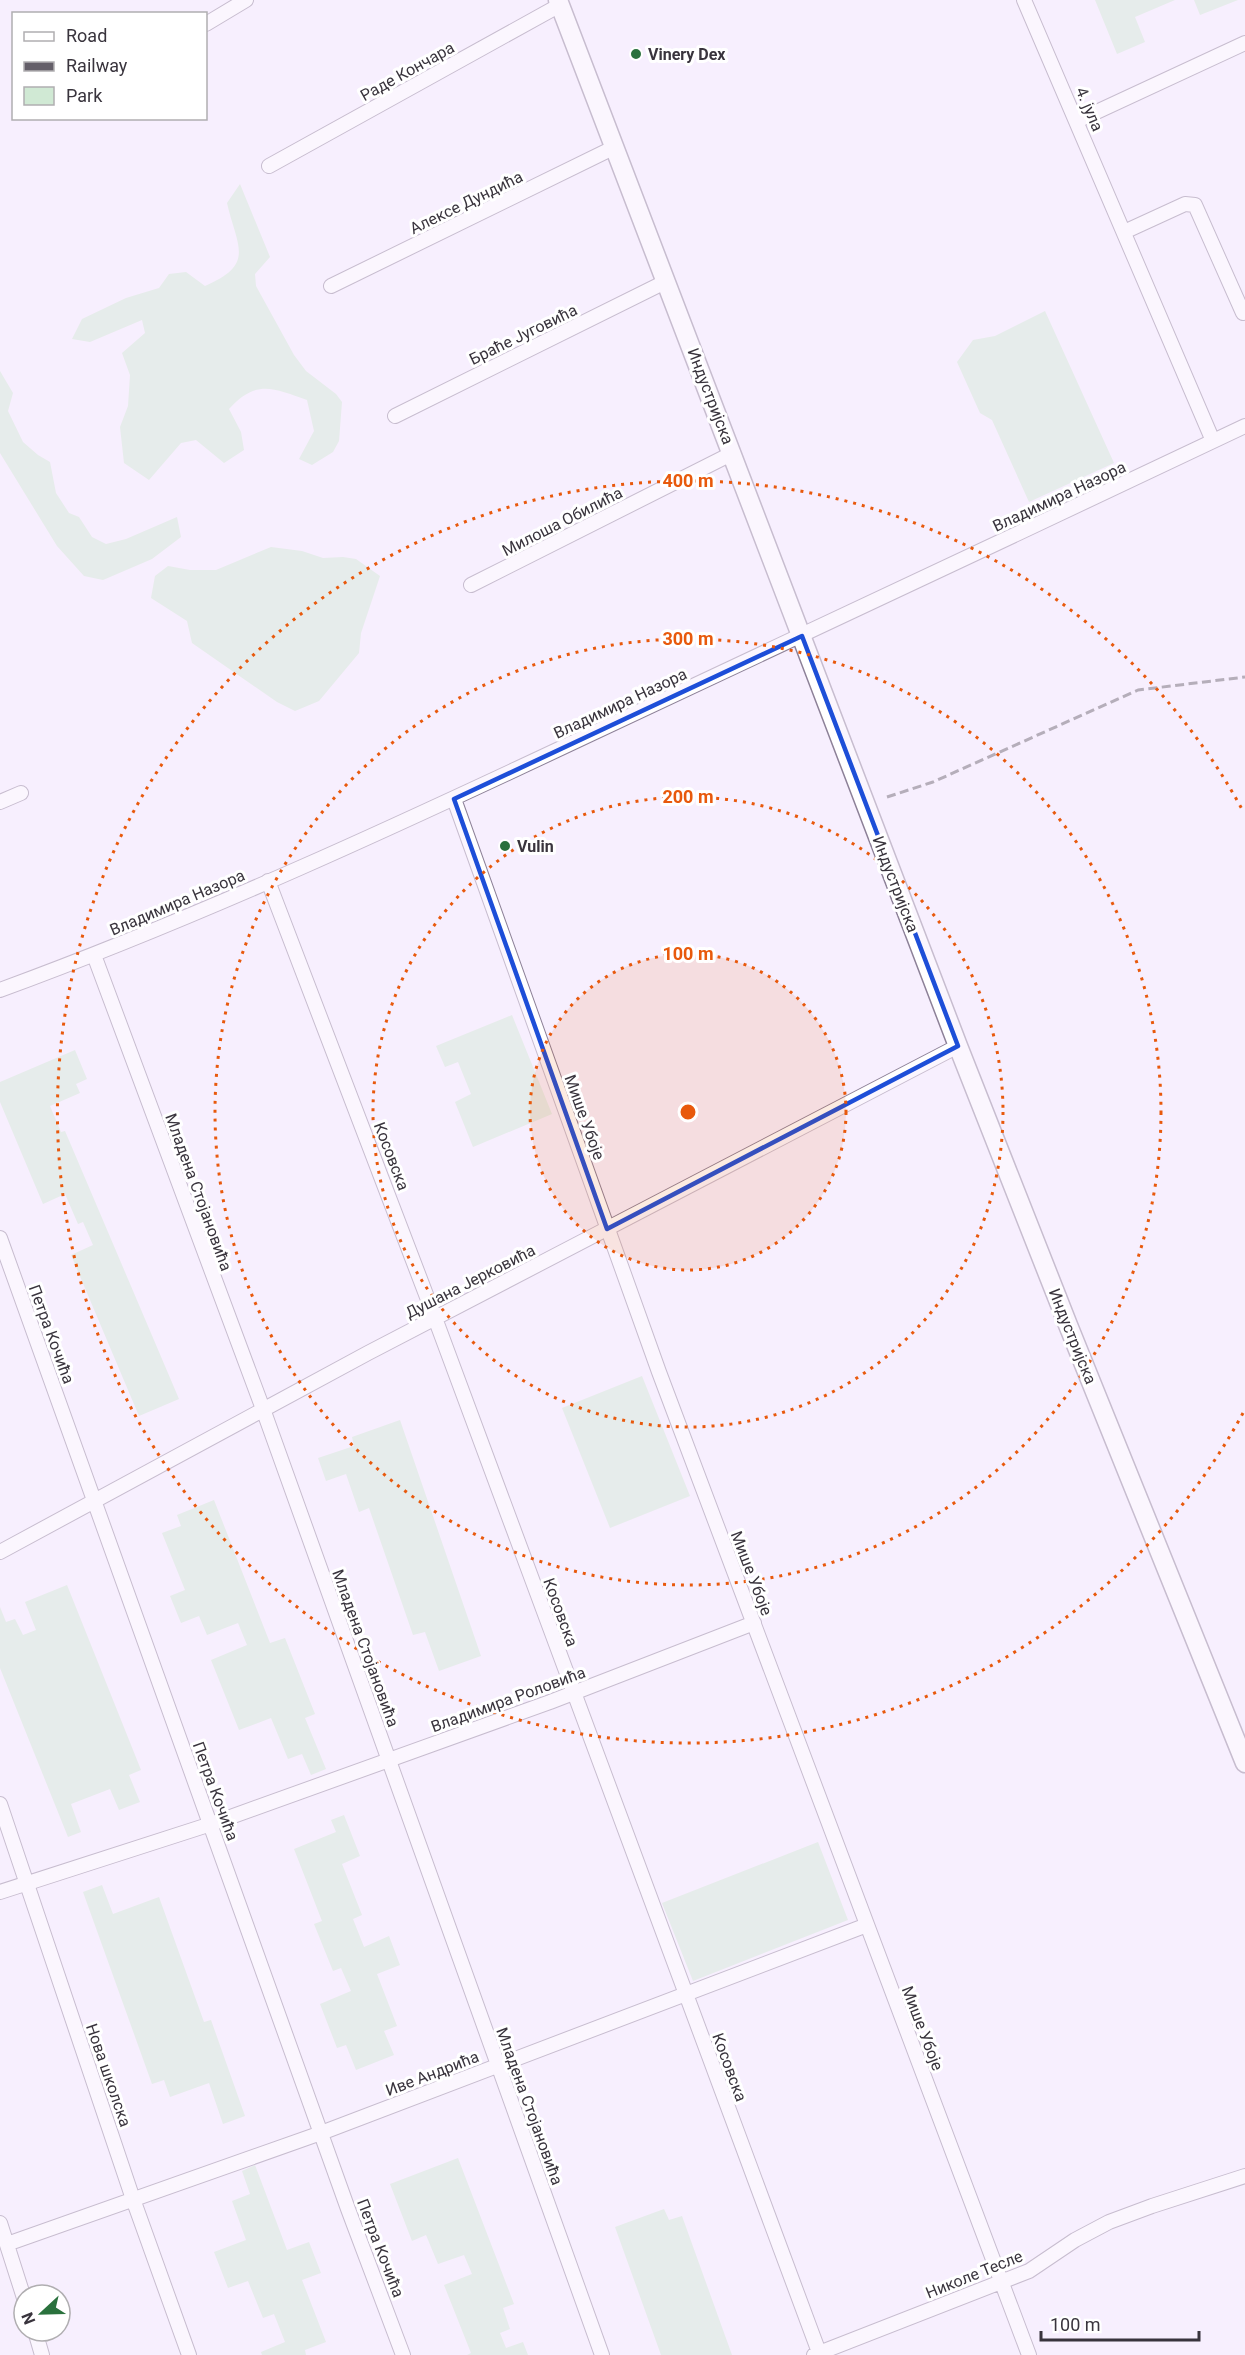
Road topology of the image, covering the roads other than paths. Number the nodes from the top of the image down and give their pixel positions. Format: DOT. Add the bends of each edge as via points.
graph roads {
  1 [pos="246,0"];
  2 [pos="1024,0"];
  3 [pos="559,2"];
  4 [pos="207,23"];
  5 [pos="1245,43"];
  6 [pos="1077,122"];
  7 [pos="615,147"];
  8 [pos="269,166"];
  9 [pos="1124,232"];
  10 [pos="667,281"];
  11 [pos="332,286"];
  12 [pos="1243,313"];
  13 [pos="395,416"];
  14 [pos="1245,426"];
  15 [pos="1213,441"];
  16 [pos="733,453"];
  17 [pos="471,585"];
  18 [pos="802,636"];
  19 [pos="21,793"];
  20 [pos="454,798"];
  21 [pos="0,802"];
  22 [pos="268,881"];
  23 [pos="94,955"];
  24 [pos="0,990"];
  25 [pos="958,1046"];
  26 [pos="607,1229"];
  27 [pos="0,1238"];
  28 [pos="435,1318"];
  29 [pos="263,1409"];
  30 [pos="95,1500"];
  31 [pos="0,1552"];
  32 [pos="753,1623"];
  33 [pos="573,1693"];
  34 [pos="388,1760"];
  35 [pos="1245,1763"];
  36 [pos="0,1804"];
  37 [pos="211,1824"];
  38 [pos="26,1883"];
  39 [pos="0,1892"];
  40 [pos="867,1925"];
  41 [pos="686,1996"];
  42 [pos="498,2066"];
  43 [pos="321,2133"];
  44 [pos="1245,2176"];
  45 [pos="133,2199"];
  46 [pos="0,2223"];
  47 [pos="7,2244"];
  48 [pos="19,2283"];
  49 [pos="1002,2283"];
  50 [pos="817,2354"];
  51 [pos="189,2355"];
  52 [pos="403,2355"];
  53 [pos="602,2355"];
  54 [pos="1029,2355"];
  1 -- 4 [label="street"];
  2 -- 6 [label="street, 4. јула"];
  3 -- 7 [label="main road, Индустријска"];
  3 -- 8 [label="street, Раде Кончара"];
  5 -- 6 [label="street"];
  6 -- 9 [label="street, 4. јула"];
  7 -- 10 [label="main road, Индустријска"];
  7 -- 11 [label="street, Алексе Дундића"];
  9 -- 12 [label="street" via="1185,204 1195,205"];
  9 -- 15 [label="street, 4. јула"];
  10 -- 13 [label="street, Браће Југовића"];
  10 -- 16 [label="main road, Индустријска"];
  14 -- 15 [label="street, Владимира Назора"];
  15 -- 18 [label="street, Владимира Назора"];
  16 -- 17 [label="street, Милоша Обилића"];
  16 -- 18 [label="main road, Индустријска"];
  18 -- 20 [label="street, Владимира Назора"];
  18 -- 25 [label="main road, Индустријска"];
  19 -- 21 [label="street"];
  20 -- 22 [label="street, Владимира Назора"];
  20 -- 26 [label="street, Мише Убоје"];
  22 -- 23 [label="street, Владимира Назора"];
  22 -- 28 [label="street, Косовска"];
  23 -- 24 [label="street, Владимира Назора"];
  23 -- 29 [label="street, Младена Стојановића"];
  25 -- 26 [label="street, Душана Јерковића"];
  25 -- 35 [label="main road, Индустријска"];
  26 -- 28 [label="street, Душана Јерковића"];
  26 -- 32 [label="street, Мише Убоје"];
  27 -- 30 [label="street, Петра Кочића"];
  28 -- 29 [label="street, Душана Јерковића"];
  28 -- 33 [label="street, Косовска"];
  29 -- 30 [label="street, Душана Јерковића"];
  29 -- 34 [label="street, Младена Стојановића"];
  30 -- 31 [label="street, Душана Јерковића"];
  30 -- 37 [label="street, Петра Кочића"];
  32 -- 33 [label="street, Владимира Роловића"];
  32 -- 40 [label="street, Мише Убоје"];
  33 -- 34 [label="street, Владимира Роловића"];
  33 -- 41 [label="street, Косовска"];
  34 -- 37 [label="street, Владимира Роловића"];
  34 -- 42 [label="street, Младена Стојановића"];
  36 -- 38 [label="street, Нова школска"];
  37 -- 38 [label="street, Владимира Роловића"];
  37 -- 43 [label="street, Петра Кочића"];
  38 -- 39 [label="street, Владимира Роловића"];
  38 -- 45 [label="street, Нова школска"];
  40 -- 41 [label="street, Иве Андрића"];
  40 -- 49 [label="street, Мише Убоје"];
  41 -- 42 [label="street, Иве Андрића"];
  41 -- 50 [label="street, Косовска"];
  42 -- 43 [label="street, Иве Андрића"];
  42 -- 53 [label="street, Младена Стојановића"];
  43 -- 45 [label="street, Иве Андрића"];
  43 -- 52 [label="street, Петра Кочића"];
  44 -- 49 [label="street, Николе Тесле" via="1109,2222"];
  45 -- 47 [label="street, Иве Андрића"];
  45 -- 51 [label="street, Нова школска"];
  46 -- 47 [label="street"];
  47 -- 48 [label="street"];
  49 -- 50 [label="street, Николе Тесле"];
  49 -- 54 [label="street, Мише Убоје"];
}
